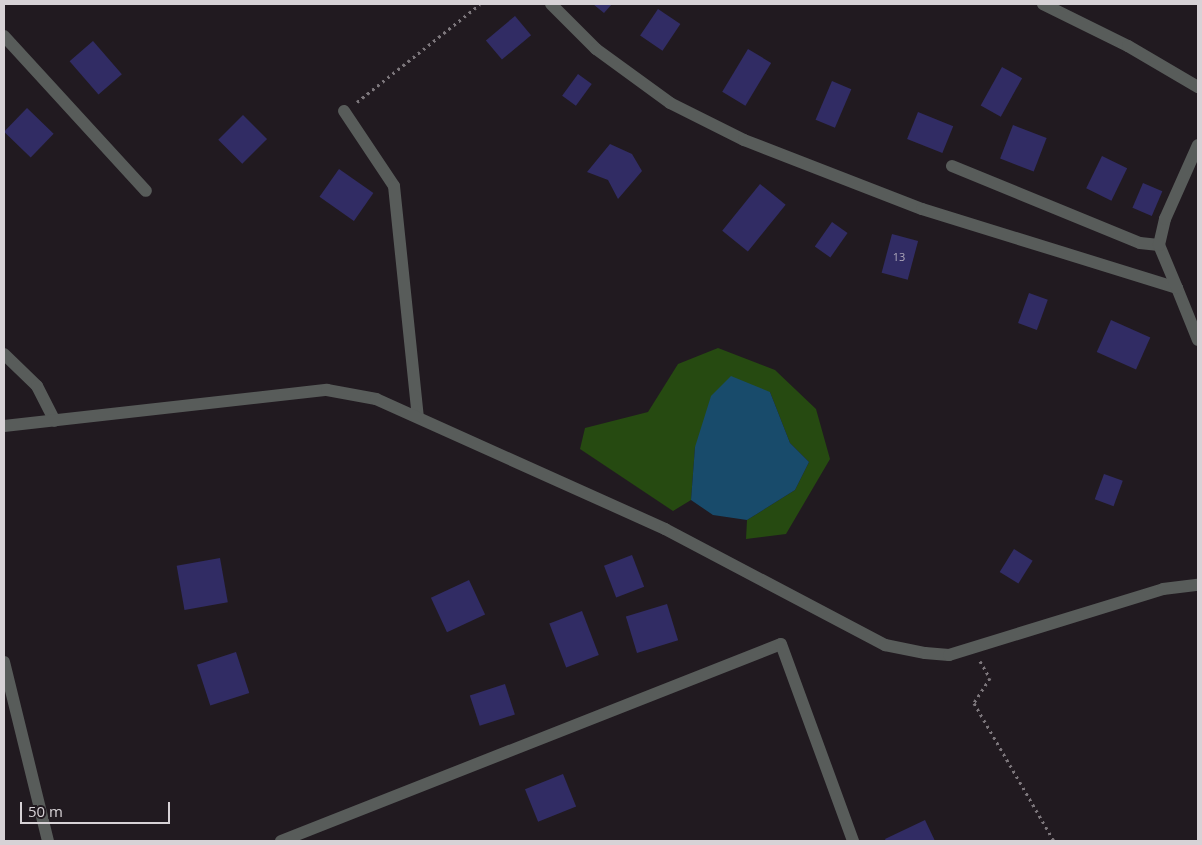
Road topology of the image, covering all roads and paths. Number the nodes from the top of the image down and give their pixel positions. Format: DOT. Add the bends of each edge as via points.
graph roads {
  1 [pos="480,4"];
  2 [pos="550,4"];
  3 [pos="1043,4"];
  4 [pos="4,36"];
  5 [pos="1198,88"];
  6 [pos="344,111"];
  7 [pos="1198,145"];
  8 [pos="952,166"];
  9 [pos="146,191"];
  10 [pos="1159,244"];
  11 [pos="1177,288"];
  12 [pos="1198,340"];
  13 [pos="4,354"];
  14 [pos="418,417"];
  15 [pos="56,420"];
  16 [pos="4,426"];
  17 [pos="1198,585"];
  18 [pos="972,649"];
  19 [pos="4,662"];
  20 [pos="48,841"];
  21 [pos="282,841"];
  22 [pos="854,841"];
  23 [pos="1054,841"];
  1 -- 6 [label="path"];
  2 -- 11 [label="street" via="596,49 670,103 744,140 922,209"];
  3 -- 5 [label="street" via="1128,46"];
  4 -- 9 [label="street"];
  6 -- 14 [label="street" via="394,186"];
  7 -- 10 [label="street" via="1165,219"];
  8 -- 10 [label="street" via="1140,243"];
  10 -- 11 [label="street"];
  11 -- 12 [label="street"];
  13 -- 15 [label="street" via="37,386"];
  14 -- 15 [label="street" via="376,399 327,390"];
  14 -- 18 [label="street" via="665,529 885,645 950,655"];
  15 -- 16 [label="street"];
  17 -- 18 [label="street" via="1163,589"];
  18 -- 23 [label="path" via="990,678 974,703"];
  19 -- 20 [label="street"];
  21 -- 22 [label="street" via="781,644"];
}
